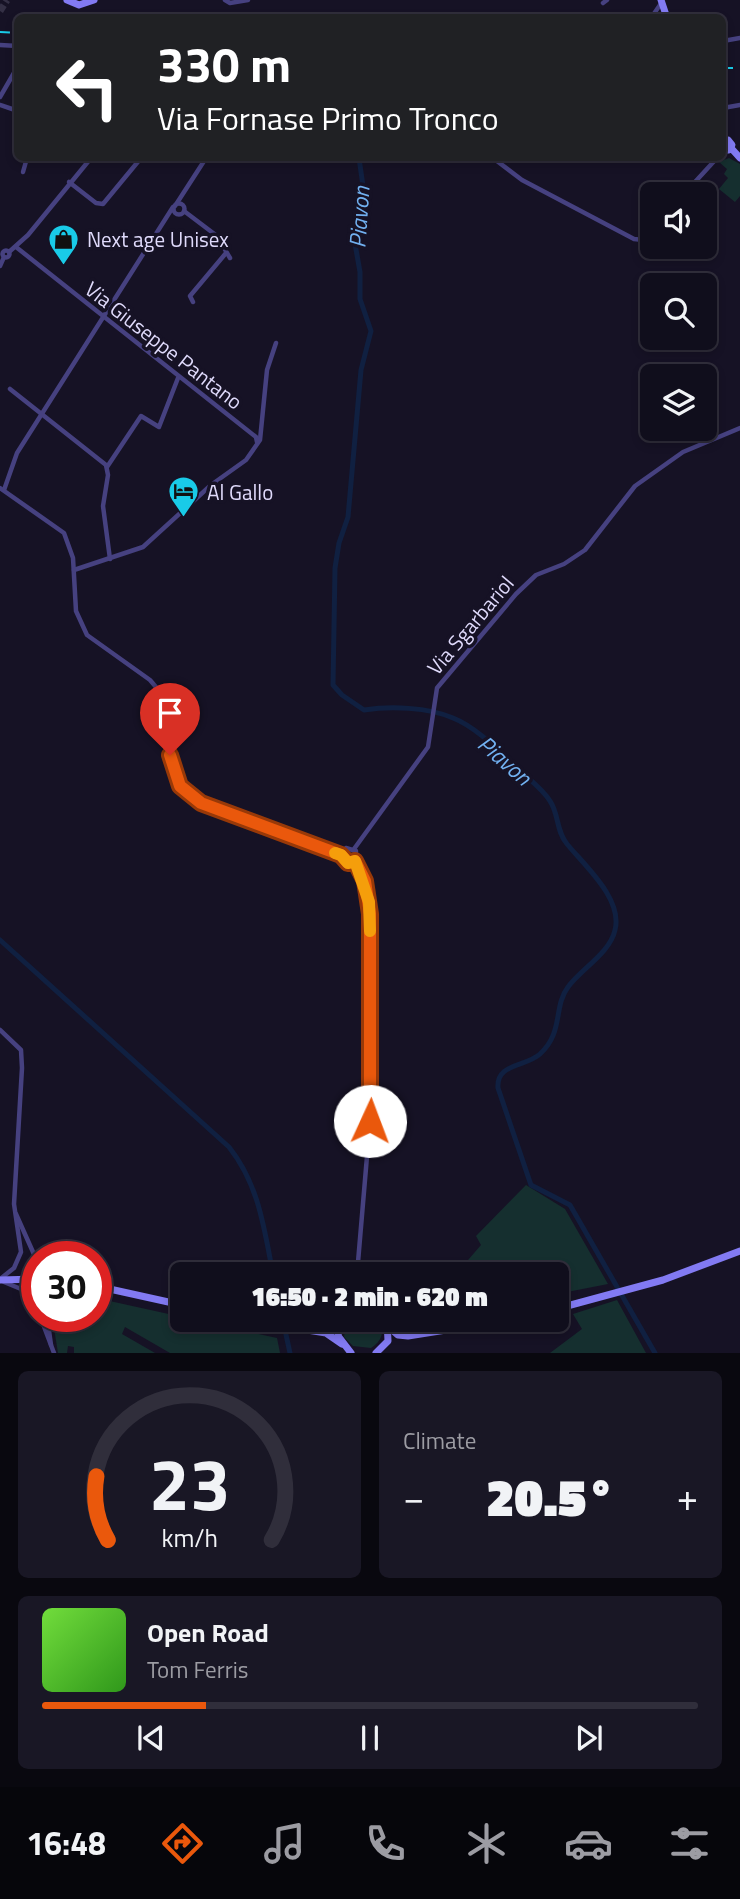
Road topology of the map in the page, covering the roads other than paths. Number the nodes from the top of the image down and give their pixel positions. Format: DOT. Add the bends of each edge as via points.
graph roads {
  1 [pos="67,0"];
  2 [pos="94,0"];
  3 [pos="225,0"];
  4 [pos="248,0"];
  5 [pos="662,1"];
  6 [pos="666,14"];
  7 [pos="14,73"];
  8 [pos="0,97"];
  9 [pos="726,146"];
  10 [pos="740,158"];
  11 [pos="26,161"];
  12 [pos="88,161"];
  13 [pos="139,161"];
  14 [pos="204,161"];
  15 [pos="497,161"];
  16 [pos="714,161"];
  17 [pos="23,172"];
  18 [pos="69,182"];
  19 [pos="695,182"];
  20 [pos="181,195"];
  21 [pos="181,205"];
  22 [pos="174,206"];
  23 [pos="180,213"];
  24 [pos="166,220"];
  25 [pos="640,240"];
  26 [pos="16,247"];
  27 [pos="4,252"];
  28 [pos="226,253"];
  29 [pos="230,258"];
  30 [pos="0,266"];
  31 [pos="193,302"];
  32 [pos="104,318"];
  33 [pos="276,344"];
  34 [pos="178,378"];
  35 [pos="10,389"];
  36 [pos="43,413"];
  37 [pos="740,428"];
  38 [pos="257,442"];
  39 [pos="107,467"];
  40 [pos="2,489"];
  41 [pos="110,559"];
  42 [pos="74,570"];
  43 [pos="354,849"];
  44 [pos="341,855"];
  45 [pos="355,861"];
  46 [pos="0,1030"];
  47 [pos="16,1213"];
  48 [pos="28,1241"];
  49 [pos="740,1251"];
  50 [pos="358,1262"];
  51 [pos="0,1279"];
  52 [pos="21,1279"];
  53 [pos="21,1289"];
  54 [pos="112,1290"];
  55 [pos="170,1302"];
  56 [pos="569,1306"];
  57 [pos="46,1332"];
  58 [pos="49,1332"];
  59 [pos="318,1332"];
  60 [pos="339,1332"];
  61 [pos="387,1332"];
  62 [pos="396,1332"];
  63 [pos="434,1332"];
  64 [pos="408,1336"];
  65 [pos="342,1344"];
  66 [pos="51,1345"];
  67 [pos="384,1347"];
  68 [pos="54,1353"];
  69 [pos="351,1353"];
  70 [pos="376,1353"];
  1 -- 2 [label="main road" via="79,5"];
  3 -- 4 [label="street"];
  5 -- 6 [label="main road"];
  7 -- 8 [label="street"];
  9 -- 10 [label="main road"];
  11 -- 17 [label="street"];
  12 -- 18 [label="street"];
  13 -- 18 [label="street" via="103,204"];
  14 -- 20 [label="street"];
  15 -- 25 [label="street" via="522,180"];
  16 -- 19 [label="street"];
  18 -- 26 [label="street"];
  20 -- 21 [label="street"];
  20 -- 22 [label="street"];
  21 -- 22 [label="street"];
  21 -- 23 [label="street"];
  22 -- 23 [label="street"];
  22 -- 24 [label="street"];
  23 -- 24 [label="street"];
  23 -- 28 [label="street" via="215,234"];
  24 -- 32 [label="street"];
  26 -- 27 [label="street"];
  26 -- 32 [label="street, Via Giuseppe Pantano"];
  27 -- 30 [label="street"];
  28 -- 29 [label="street"];
  28 -- 31 [label="street" via="190,296"];
  32 -- 34 [label="street, Via Giuseppe Pantano"];
  32 -- 36 [label="street"];
  33 -- 38 [label="street" via="267,370"];
  34 -- 38 [label="street, Via Giuseppe Pantano"];
  34 -- 39 [label="street" via="159,427 141,416"];
  35 -- 36 [label="street"];
  36 -- 39 [label="street"];
  36 -- 40 [label="street" via="17,453"];
  37 -- 43 [label="street, Via Sgarbariol" via="673,458 625,495 585,550 528,580 441,682 423,757"];
  38 -- 41 [label="street" via="246,460 150,541"];
  39 -- 41 [label="street" via="103,506"];
  40 -- 42 [label="street" via="64,533"];
  41 -- 42 [label="street"];
  42 -- 44 [label="street" via="76,611 87,635 150,681 166,699 173,723 171,764 180,786 222,812"];
  43 -- 44 [label="street, Via Sgarbariol" via="346,848"];
  43 -- 45 [label="street"];
  44 -- 45 [label="street" via="345,862"];
  45 -- 50 [label="street" via="369,902 371,940 370,1121"];
  46 -- 47 [label="street" via="21,1050"];
  47 -- 48 [label="street"];
  47 -- 51 [label="street" via="20,1258"];
  49 -- 56 [label="main road"];
  51 -- 52 [label="main road"];
  51 -- 53 [label="street"];
  54 -- 55 [label="main road"];
  57 -- 66 [label="street"];
  58 -- 66 [label="street"];
  59 -- 65 [label="main road"];
  60 -- 65 [label="main road"];
  61 -- 67 [label="main road"];
  62 -- 64 [label="main road"];
  63 -- 64 [label="main road"];
  64 -- 67 [label="main road"];
  65 -- 69 [label="main road"];
  66 -- 68 [label="street"];
  67 -- 70 [label="main road"];
}
